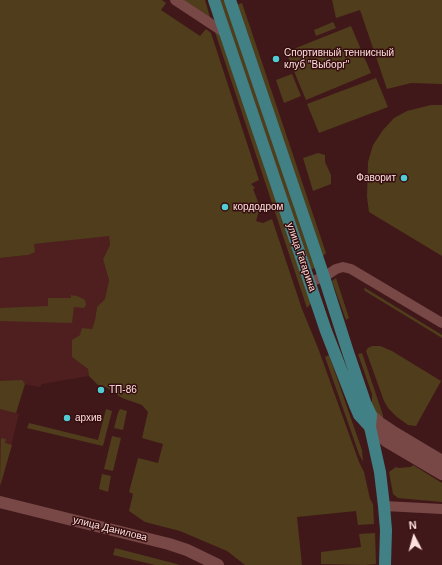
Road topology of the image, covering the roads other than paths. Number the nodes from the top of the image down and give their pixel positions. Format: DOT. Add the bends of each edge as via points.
graph roads {
  1 [pos="175,0"];
  2 [pos="214,0"];
  3 [pos="230,0"];
  4 [pos="225,34"];
  5 [pos="324,277"];
  6 [pos="309,282"];
  7 [pos="442,323"];
  8 [pos="371,415"];
  9 [pos="370,427"];
  10 [pos="442,461"];
  11 [pos="442,474"];
  12 [pos="0,502"];
  13 [pos="384,506"];
  14 [pos="442,510"];
  15 [pos="218,565"];
  16 [pos="385,565"];
  1 -- 4 [label="street"];
  2 -- 4 [label="main road, улица Гагарина"];
  3 -- 5 [label="main road, улица Гагарина"];
  4 -- 6 [label="main road, улица Гагарина"];
  5 -- 6 [label="street"];
  5 -- 7 [label="street" via="336,269 351,269"];
  5 -- 8 [label="main road, улица Гагарина"];
  6 -- 9 [label="main road, улица Гагарина" via="356,408"];
  8 -- 9 [label="main road"];
  8 -- 10 [label="street" via="395,433"];
  9 -- 11 [label="street, улица Гагарина" via="386,441"];
  9 -- 13 [label="main road"];
  12 -- 15 [label="street, улица Данилова" via="169,544"];
  13 -- 14 [label="street"];
  13 -- 16 [label="main road"];
}
